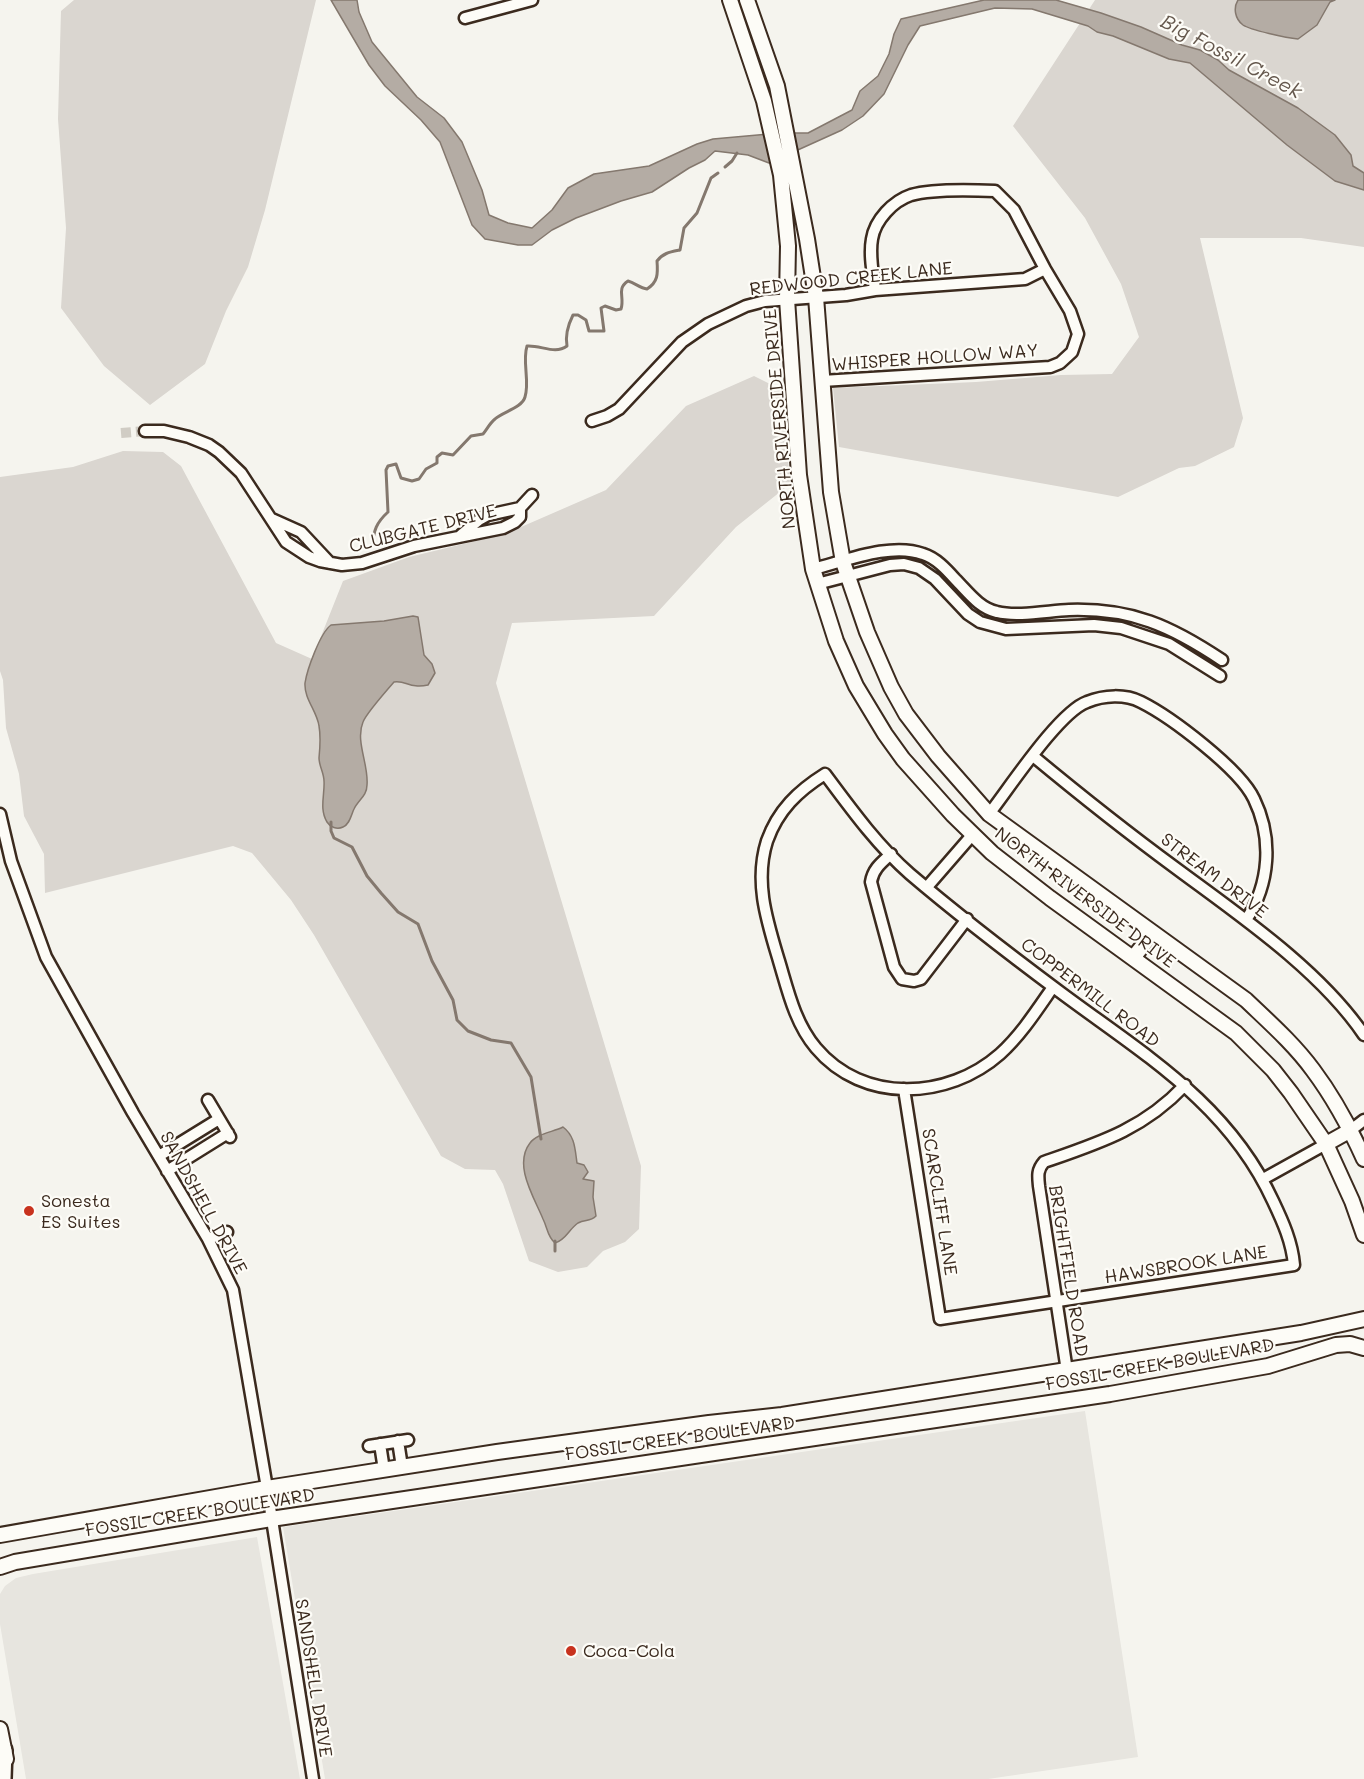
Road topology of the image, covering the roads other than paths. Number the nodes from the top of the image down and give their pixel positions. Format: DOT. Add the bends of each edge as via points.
graph roads {
  1 [pos="532,0"];
  2 [pos="730,0"];
  3 [pos="747,0"];
  4 [pos="465,18"];
  5 [pos="788,168"];
  6 [pos="1045,269"];
  7 [pos="874,290"];
  8 [pos="816,297"];
  9 [pos="787,299"];
  10 [pos="822,381"];
  11 [pos="592,422"];
  12 [pos="145,431"];
  13 [pos="532,495"];
  14 [pos="520,508"];
  15 [pos="273,519"];
  16 [pos="461,535"];
  17 [pos="843,562"];
  18 [pos="330,563"];
  19 [pos="813,569"];
  20 [pos="847,577"];
  21 [pos="817,584"];
  22 [pos="1221,660"];
  23 [pos="1220,676"];
  24 [pos="1033,756"];
  25 [pos="0,814"];
  26 [pos="989,814"];
  27 [pos="973,834"];
  28 [pos="891,854"];
  29 [pos="927,887"];
  30 [pos="967,919"];
  31 [pos="1246,920"];
  32 [pos="1152,934"];
  33 [pos="1133,958"];
  34 [pos="1053,987"];
  35 [pos="1364,1035"];
  36 [pos="1185,1085"];
  37 [pos="904,1089"];
  38 [pos="208,1100"];
  39 [pos="219,1119"];
  40 [pos="1364,1120"];
  41 [pos="1351,1130"];
  42 [pos="1326,1144"];
  43 [pos="159,1156"];
  44 [pos="1364,1159"];
  45 [pos="167,1171"];
  46 [pos="1263,1179"];
  47 [pos="227,1232"];
  48 [pos="1364,1234"];
  49 [pos="208,1239"];
  50 [pos="1294,1265"];
  51 [pos="1056,1302"];
  52 [pos="940,1319"];
  53 [pos="1364,1320"];
  54 [pos="1364,1348"];
  55 [pos="1067,1371"];
  56 [pos="782,1415"];
  57 [pos="786,1442"];
  58 [pos="402,1467"];
  59 [pos="384,1470"];
  60 [pos="267,1488"];
  61 [pos="271,1519"];
  62 [pos="0,1535"];
  63 [pos="0,1567"];
  64 [pos="0,1729"];
  65 [pos="4,1750"];
  66 [pos="3,1779"];
  67 [pos="10,1779"];
  68 [pos="312,1779"];
  1 -- 4 [label="street"];
  2 -- 5 [label="main road, NORTH RIVERSIDE DRIVE" via="766,114"];
  3 -- 5 [label="main road, NORTH RIVERSIDE DRIVE" via="783,109"];
  5 -- 8 [label="main road, NORTH RIVERSIDE DRIVE"];
  5 -- 9 [label="main road, NORTH RIVERSIDE DRIVE"];
  6 -- 7 [label="street, REDWOOD CREEK LANE" via="1025,279"];
  6 -- 7 [label="street" via="1014,210 995,191 928,193 900,201 876,225 871,254"];
  6 -- 10 [label="street, WHISPER HOLLOW WAY" via="1070,311 1078,334 1072,352 1059,363 1050,367"];
  7 -- 8 [label="street, REDWOOD CREEK LANE"];
  8 -- 9 [label="street, REDWOOD CREEK LANE"];
  8 -- 10 [label="main road, NORTH RIVERSIDE DRIVE"];
  9 -- 11 [label="street, REDWOOD CREEK LANE" via="746,306 708,324 682,342 619,409"];
  9 -- 19 [label="main road, NORTH RIVERSIDE DRIVE" via="799,475"];
  10 -- 17 [label="main road, NORTH RIVERSIDE DRIVE" via="831,492"];
  12 -- 15 [label="street, CLUBGATE DRIVE" via="189,436 209,445 241,473"];
  13 -- 14 [label="street, CLUBGATE DRIVE"];
  14 -- 16 [label="street" via="479,520"];
  14 -- 16 [label="street, CLUBGATE DRIVE" via="515,522 503,528"];
  15 -- 18 [label="street" via="301,532"];
  15 -- 18 [label="street, CLUBGATE DRIVE" via="286,542 309,557"];
  16 -- 18 [label="street, CLUBGATE DRIVE" via="362,563"];
  17 -- 19 [label="street"];
  17 -- 20 [label="main road, NORTH RIVERSIDE DRIVE"];
  17 -- 22 [label="street" via="906,549 925,554 945,568 987,609 1007,614 1088,610 1124,613 1176,631"];
  19 -- 21 [label="main road, NORTH RIVERSIDE DRIVE"];
  20 -- 21 [label="street"];
  20 -- 23 [label="street" via="904,564 935,579 980,622 1006,629 1094,625 1121,628 1169,644"];
  20 -- 26 [label="main road, NORTH RIVERSIDE DRIVE" via="867,632 906,714"];
  21 -- 27 [label="main road, NORTH RIVERSIDE DRIVE" via="856,686 880,727 923,783"];
  24 -- 26 [label="street"];
  24 -- 31 [label="street, STREAM DRIVE" via="1099,811"];
  24 -- 31 [label="street" via="1064,718 1086,702 1116,696 1140,701 1187,732 1241,778 1262,821 1268,853 1263,885"];
  25 -- 43 [label="street, SANDSHELL DRIVE" via="11,861 46,957"];
  26 -- 27 [label="main road"];
  26 -- 32 [label="main road, NORTH RIVERSIDE DRIVE"];
  27 -- 29 [label="street"];
  27 -- 33 [label="main road, NORTH RIVERSIDE DRIVE" via="1011,869"];
  28 -- 29 [label="street, COPPERMILL ROAD"];
  28 -- 30 [label="street" via="872,874 871,882 894,967 902,979 921,979"];
  28 -- 37 [label="street, COPPERMILL ROAD" via="825,774 788,803 772,830 762,865 761,890 765,917 794,1010 817,1049 856,1078"];
  29 -- 30 [label="street, COPPERMILL ROAD"];
  30 -- 34 [label="street, COPPERMILL ROAD"];
  31 -- 35 [label="street, STREAM DRIVE" via="1330,995"];
  32 -- 33 [label="main road"];
  32 -- 41 [label="main road, NORTH RIVERSIDE DRIVE" via="1246,1000 1283,1036 1314,1071"];
  33 -- 42 [label="main road, NORTH RIVERSIDE DRIVE" via="1236,1033 1292,1093"];
  34 -- 36 [label="street, COPPERMILL ROAD"];
  34 -- 37 [label="street" via="1012,1042 981,1068 942,1086"];
  36 -- 46 [label="street, COPPERMILL ROAD" via="1230,1131"];
  36 -- 51 [label="street, BRIGHTFIELD ROAD" via="1159,1110 1129,1130 1044,1162 1040,1167 1038,1186"];
  37 -- 52 [label="street, SCARCLIFF LANE"];
  38 -- 39 [label="street"];
  39 -- 43 [label="street"];
  39 -- 45 [label="street" via="229,1135"];
  40 -- 41 [label="street"];
  41 -- 42 [label="main road"];
  41 -- 44 [label="main road, NORTH RIVERSIDE DRIVE"];
  42 -- 46 [label="street"];
  42 -- 48 [label="main road, NORTH RIVERSIDE DRIVE"];
  43 -- 45 [label="street, SANDSHELL DRIVE"];
  45 -- 49 [label="street, SANDSHELL DRIVE"];
  46 -- 50 [label="street, COPPERMILL ROAD" via="1290,1241"];
  47 -- 49 [label="street"];
  49 -- 60 [label="street, SANDSHELL DRIVE" via="228,1277 237,1308"];
  50 -- 51 [label="street, HAWSBROOK LANE"];
  51 -- 52 [label="street, HAWSBROOK LANE"];
  51 -- 55 [label="street, BRIGHTFIELD ROAD"];
  53 -- 55 [label="main road, FOSSIL CREEK BOULEVARD"];
  54 -- 57 [label="main road, FOSSIL CREEK BOULEVARD" via="1336,1345 1268,1366 1110,1394"];
  55 -- 56 [label="main road, FOSSIL CREEK BOULEVARD"];
  56 -- 57 [label="main road"];
  56 -- 58 [label="main road, FOSSIL CREEK BOULEVARD"];
  57 -- 61 [label="main road, FOSSIL CREEK BOULEVARD"];
  58 -- 59 [label="main road, FOSSIL CREEK BOULEVARD"];
  58 -- 59 [label="street" via="403,1440 375,1445"];
  59 -- 60 [label="main road, FOSSIL CREEK BOULEVARD"];
  60 -- 61 [label="street, SANDSHELL DRIVE"];
  60 -- 62 [label="main road, FOSSIL CREEK BOULEVARD"];
  61 -- 63 [label="main road, FOSSIL CREEK BOULEVARD"];
  61 -- 68 [label="street, SANDSHELL DRIVE"];
  64 -- 65 [label="main road"];
  65 -- 66 [label="highway"];
  65 -- 67 [label="main road"];
}
